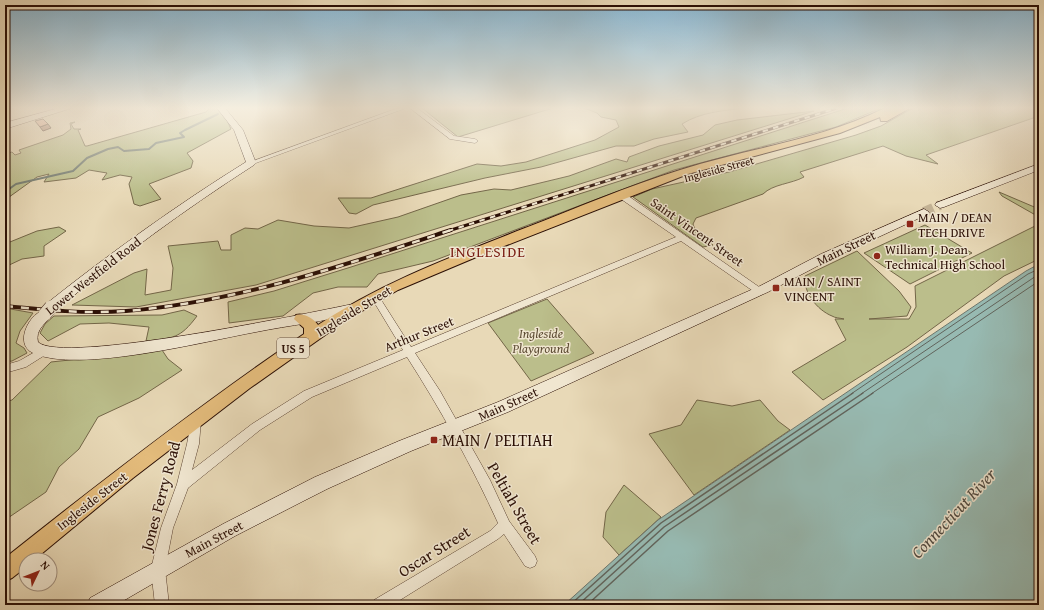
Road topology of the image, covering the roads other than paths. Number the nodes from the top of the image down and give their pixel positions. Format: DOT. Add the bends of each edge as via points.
graph roads {
  1 [pos="240,136"];
  2 [pos="324,136"];
  3 [pos="450,136"];
  4 [pos="817,136"];
  5 [pos="835,136"];
  6 [pos="475,141"];
  7 [pos="251,163"];
  8 [pos="1039,167"];
  9 [pos="621,195"];
  10 [pos="940,205"];
  11 [pos="924,212"];
  12 [pos="681,238"];
  13 [pos="759,291"];
  14 [pos="375,297"];
  15 [pos="353,309"];
  16 [pos="301,319"];
  17 [pos="312,336"];
  18 [pos="42,352"];
  19 [pos="410,352"];
  20 [pos="5,369"];
  21 [pos="196,419"];
  22 [pos="454,428"];
  23 [pos="183,484"];
  24 [pos="505,525"];
  25 [pos="530,561"];
  26 [pos="158,569"];
  27 [pos="5,571"];
  28 [pos="97,605"];
  29 [pos="162,605"];
  30 [pos="379,605"];
  1 -- 7 [label="main road"];
  2 -- 7 [label="street"];
  3 -- 6 [label="street"];
  4 -- 9 [label="main road, Ingleside Street / US 5" via="684,172"];
  5 -- 9 [label="main road, Ingleside Street / US 5"];
  7 -- 18 [label="main road, Lower Westfield Road" via="202,194 91,275 48,310 34,327 30,338 32,345"];
  8 -- 10 [label="main road"];
  9 -- 12 [label="street, Saint Vincent Street"];
  9 -- 14 [label="main road, Ingleside Street / US 5" via="469,254"];
  11 -- 13 [label="main road, Main Street" via="825,257"];
  12 -- 13 [label="street, Saint Vincent Street"];
  12 -- 19 [label="street, Arthur Street"];
  13 -- 22 [label="main road, Main Street"];
  14 -- 15 [label="main road, Ingleside Street / US 5"];
  14 -- 19 [label="street, Peltiah Street"];
  15 -- 16 [label="main road"];
  15 -- 17 [label="main road, Ingleside Street / US 5"];
  16 -- 17 [label="main road" via="311,326"];
  16 -- 18 [label="main road" via="116,351 71,355"];
  17 -- 21 [label="main road, Ingleside Street / US 5"];
  18 -- 20 [label="street" via="22,364"];
  19 -- 22 [label="street, Peltiah Street"];
  19 -- 23 [label="street, Arthur Street" via="337,381 292,403 256,427"];
  21 -- 23 [label="street, Jones Ferry Road"];
  21 -- 27 [label="main road, Ingleside Street / US 5"];
  22 -- 24 [label="street, Peltiah Street" via="486,484"];
  22 -- 26 [label="main road, Main Street" via="405,446 321,484"];
  23 -- 26 [label="street, Jones Ferry Road" via="167,528"];
  24 -- 25 [label="street, Peltiah Street"];
  24 -- 30 [label="street, Oscar Street"];
  26 -- 28 [label="main road, Main Street"];
  26 -- 29 [label="street, Jones Ferry Road"];
}
